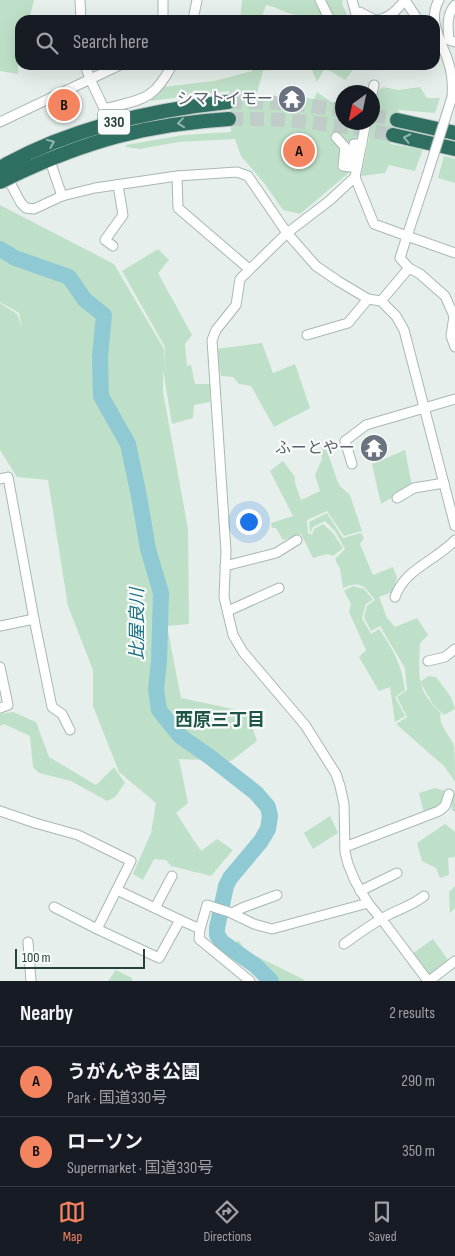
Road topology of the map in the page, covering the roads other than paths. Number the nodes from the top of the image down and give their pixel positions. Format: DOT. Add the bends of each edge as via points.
graph roads {
  1 [pos="80,0"];
  2 [pos="163,0"];
  3 [pos="197,0"];
  4 [pos="320,0"];
  5 [pos="352,0"];
  6 [pos="405,0"];
  7 [pos="439,0"];
  8 [pos="455,5"];
  9 [pos="81,15"];
  10 [pos="163,15"];
  11 [pos="194,15"];
  12 [pos="328,15"];
  13 [pos="356,15"];
  14 [pos="389,15"];
  15 [pos="415,15"];
  16 [pos="435,15"];
  17 [pos="440,42"];
  18 [pos="455,42"];
  19 [pos="87,70"];
  20 [pos="109,70"];
  21 [pos="169,70"];
  22 [pos="90,79"];
  23 [pos="453,94"];
  24 [pos="228,102"];
  25 [pos="104,109"];
  26 [pos="229,119"];
  27 [pos="397,120"];
  28 [pos="0,122"];
  29 [pos="111,123"];
  30 [pos="365,130"];
  31 [pos="455,133"];
  32 [pos="393,135"];
  33 [pos="336,137"];
  34 [pos="362,144"];
  35 [pos="455,149"];
  36 [pos="49,158"];
  37 [pos="4,170"];
  38 [pos="177,176"];
  39 [pos="355,177"];
  40 [pos="118,185"];
  41 [pos="62,196"];
  42 [pos="287,233"];
  43 [pos="407,236"];
  44 [pos="112,246"];
  45 [pos="455,253"];
  46 [pos="409,268"];
  47 [pos="249,269"];
  48 [pos="368,299"];
  49 [pos="381,301"];
  50 [pos="455,317"];
  51 [pos="307,335"];
  52 [pos="455,347"];
  53 [pos="455,399"];
  54 [pos="424,407"];
  55 [pos="352,464"];
  56 [pos="0,479"];
  57 [pos="444,482"];
  58 [pos="397,498"];
  59 [pos="455,526"];
  60 [pos="297,540"];
  61 [pos="455,540"];
  62 [pos="225,566"];
  63 [pos="279,588"];
  64 [pos="395,597"];
  65 [pos="228,612"];
  66 [pos="34,619"];
  67 [pos="0,626"];
  68 [pos="455,649"];
  69 [pos="428,661"];
  70 [pos="0,667"];
  71 [pos="0,708"];
  72 [pos="70,730"];
  73 [pos="449,794"];
  74 [pos="0,811"];
  75 [pos="345,847"];
  76 [pos="397,874"];
  77 [pos="172,876"];
  78 [pos="116,890"];
  79 [pos="360,891"];
  80 [pos="277,895"];
  81 [pos="424,896"];
  82 [pos="368,903"];
  83 [pos="54,907"];
  84 [pos="155,908"];
  85 [pos="230,913"];
  86 [pos="382,919"];
  87 [pos="180,920"];
  88 [pos="98,929"];
  89 [pos="200,929"];
  90 [pos="28,942"];
  91 [pos="344,944"];
  92 [pos="455,961"];
  93 [pos="31,981"];
  94 [pos="250,981"];
  95 [pos="428,981"];
  1 -- 9 [label="street"];
  2 -- 10 [label="street"];
  3 -- 11 [label="street"];
  4 -- 12 [label="street"];
  5 -- 13 [label="street"];
  6 -- 14 [label="street"];
  6 -- 15 [label="street"];
  7 -- 16 [label="street"];
  8 -- 18 [label="street" via="447,22 449,40"];
  17 -- 23 [label="street" via="448,61"];
  19 -- 22 [label="street"];
  20 -- 22 [label="street"];
  21 -- 25 [label="street" via="156,91 149,96"];
  22 -- 25 [label="street"];
  22 -- 28 [label="street"];
  23 -- 43 [label="street, bridge"];
  24 -- 29 [label="highway, 330" via="174,109"];
  25 -- 29 [label="street"];
  26 -- 36 [label="highway, 330, one-way" via="132,131"];
  27 -- 31 [label="highway"];
  37 -- 29 [label="highway, 330, one-way" via="45,146"];
  30 -- 34 [label="street"];
  35 -- 32 [label="highway, one-way"];
  33 -- 34 [label="street" via="345,147 343,166 350,167 354,144"];
  34 -- 39 [label="street"];
  36 -- 37 [label="highway, 330"];
  36 -- 41 [label="street"];
  37 -- 41 [label="street" via="26,208 34,210"];
  38 -- 40 [label="street"];
  38 -- 42 [label="street" via="237,172 248,176"];
  38 -- 47 [label="street" via="178,208"];
  39 -- 42 [label="street"];
  39 -- 43 [label="street" via="374,224"];
  40 -- 41 [label="street"];
  40 -- 44 [label="street" via="123,215 105,240"];
  42 -- 47 [label="street"];
  42 -- 48 [label="street" via="316,266"];
  43 -- 45 [label="street"];
  43 -- 46 [label="street" via="400,258"];
  46 -- 49 [label="street"];
  46 -- 50 [label="street" via="445,296"];
  47 -- 62 [label="street" via="240,279 236,305 212,340"];
  48 -- 49 [label="street"];
  48 -- 51 [label="street" via="348,323"];
  49 -- 54 [label="street" via="404,330"];
  50 -- 52 [label="street" via="451,336"];
  53 -- 54 [label="street"];
  54 -- 55 [label="street" via="366,425 345,441"];
  54 -- 57 [label="street"];
  56 -- 66 [label="street" via="8,477"];
  57 -- 58 [label="street" via="414,488"];
  57 -- 59 [label="street"];
  60 -- 62 [label="street" via="276,553"];
  61 -- 64 [label="street" via="408,577 398,587"];
  62 -- 65 [label="street" via="224,597"];
  63 -- 65 [label="street"];
  65 -- 75 [label="street" via="233,635 243,652 304,725 336,774 344,804"];
  66 -- 67 [label="street"];
  66 -- 72 [label="street" via="52,707 62,714"];
  68 -- 69 [label="street" via="444,657"];
  70 -- 71 [label="street" via="8,704"];
  73 -- 75 [label="street" via="445,806 438,811"];
  74 -- 78 [label="street" via="78,834 131,861"];
  75 -- 79 [label="street" via="348,864"];
  76 -- 79 [label="street"];
  77 -- 84 [label="street"];
  78 -- 84 [label="street"];
  78 -- 88 [label="street"];
  79 -- 82 [label="street"];
  80 -- 85 [label="street"];
  81 -- 86 [label="street"];
  82 -- 85 [label="street" via="272,929"];
  82 -- 86 [label="street"];
  83 -- 88 [label="street"];
  84 -- 87 [label="street"];
  85 -- 89 [label="street" via="208,906"];
  86 -- 91 [label="street"];
  86 -- 95 [label="street"];
  87 -- 88 [label="street" via="159,958"];
  87 -- 89 [label="street"];
  89 -- 94 [label="street" via="200,939"];
  90 -- 93 [label="street"];
  92 -- 95 [label="street"];
}
